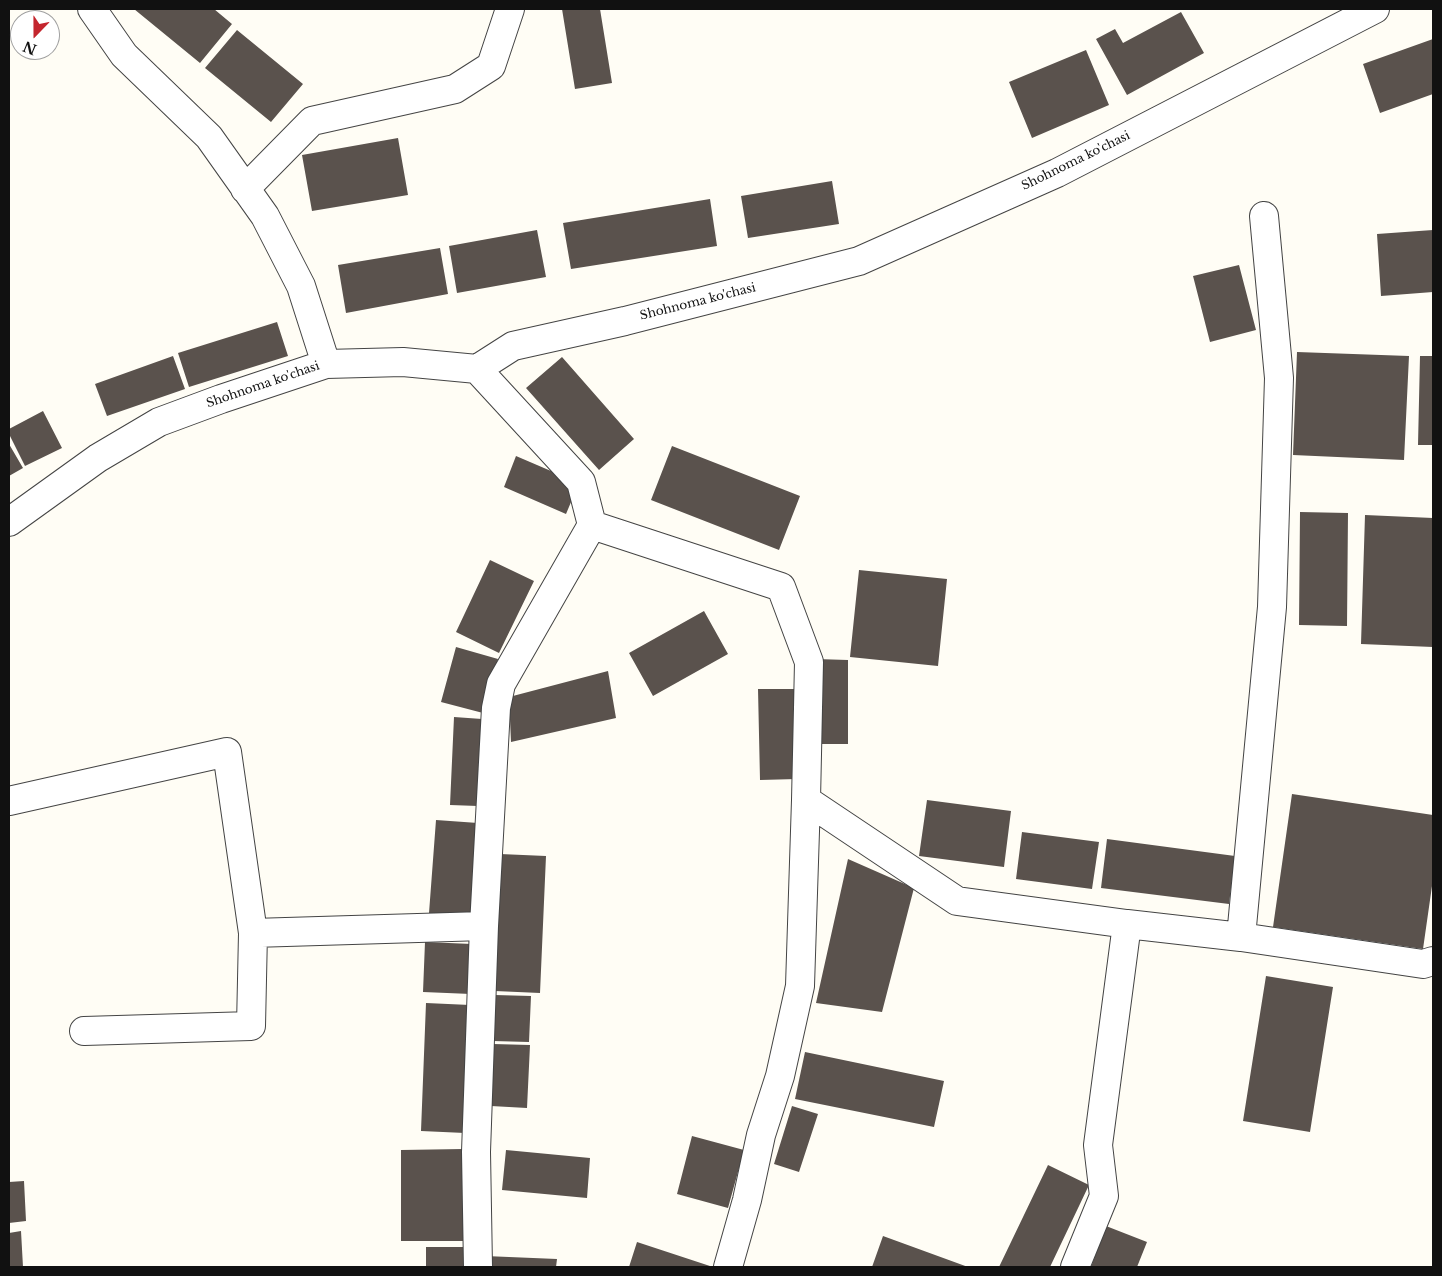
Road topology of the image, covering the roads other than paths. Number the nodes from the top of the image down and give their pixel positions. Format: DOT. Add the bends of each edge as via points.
graph roads {
  1 [pos="92,9"];
  2 [pos="510,9"];
  3 [pos="1375,9"];
  4 [pos="245,188"];
  5 [pos="1264,216"];
  6 [pos="326,364"];
  7 [pos="476,369"];
  8 [pos="9,522"];
  9 [pos="592,525"];
  10 [pos="806,800"];
  11 [pos="9,801"];
  12 [pos="1127,924"];
  13 [pos="484,926"];
  14 [pos="253,933"];
  15 [pos="1241,937"];
  16 [pos="1433,961"];
  17 [pos="84,1031"];
  18 [pos="478,1267"];
  19 [pos="728,1267"];
  20 [pos="1075,1267"];
  1 -- 4 [label="street" via="124,55 209,137"];
  2 -- 4 [label="street" via="491,66 455,89 312,121"];
  3 -- 7 [label="street, Shohnoma ko'chasi" via="1057,173 860,262 513,346"];
  4 -- 6 [label="street" via="265,216 301,286"];
  5 -- 15 [label="street" via="1279,378 1272,608"];
  6 -- 7 [label="street, Shohnoma ko'chasi" via="403,362"];
  6 -- 8 [label="street, Shohnoma ko'chasi" via="159,422 98,458"];
  7 -- 9 [label="street" via="581,482"];
  9 -- 10 [label="street" via="781,587 809,662"];
  9 -- 13 [label="street" via="501,684 496,708"];
  10 -- 12 [label="street" via="957,901"];
  10 -- 19 [label="street" via="800,986 780,1076 761,1135"];
  11 -- 14 [label="street" via="227,752"];
  12 -- 15 [label="street"];
  12 -- 20 [label="street" via="1098,1145 1104,1196"];
  13 -- 14 [label="street"];
  13 -- 18 [label="street" via="476,1152"];
  14 -- 17 [label="street" via="251,1026"];
  15 -- 16 [label="street" via="1423,964"];
}
